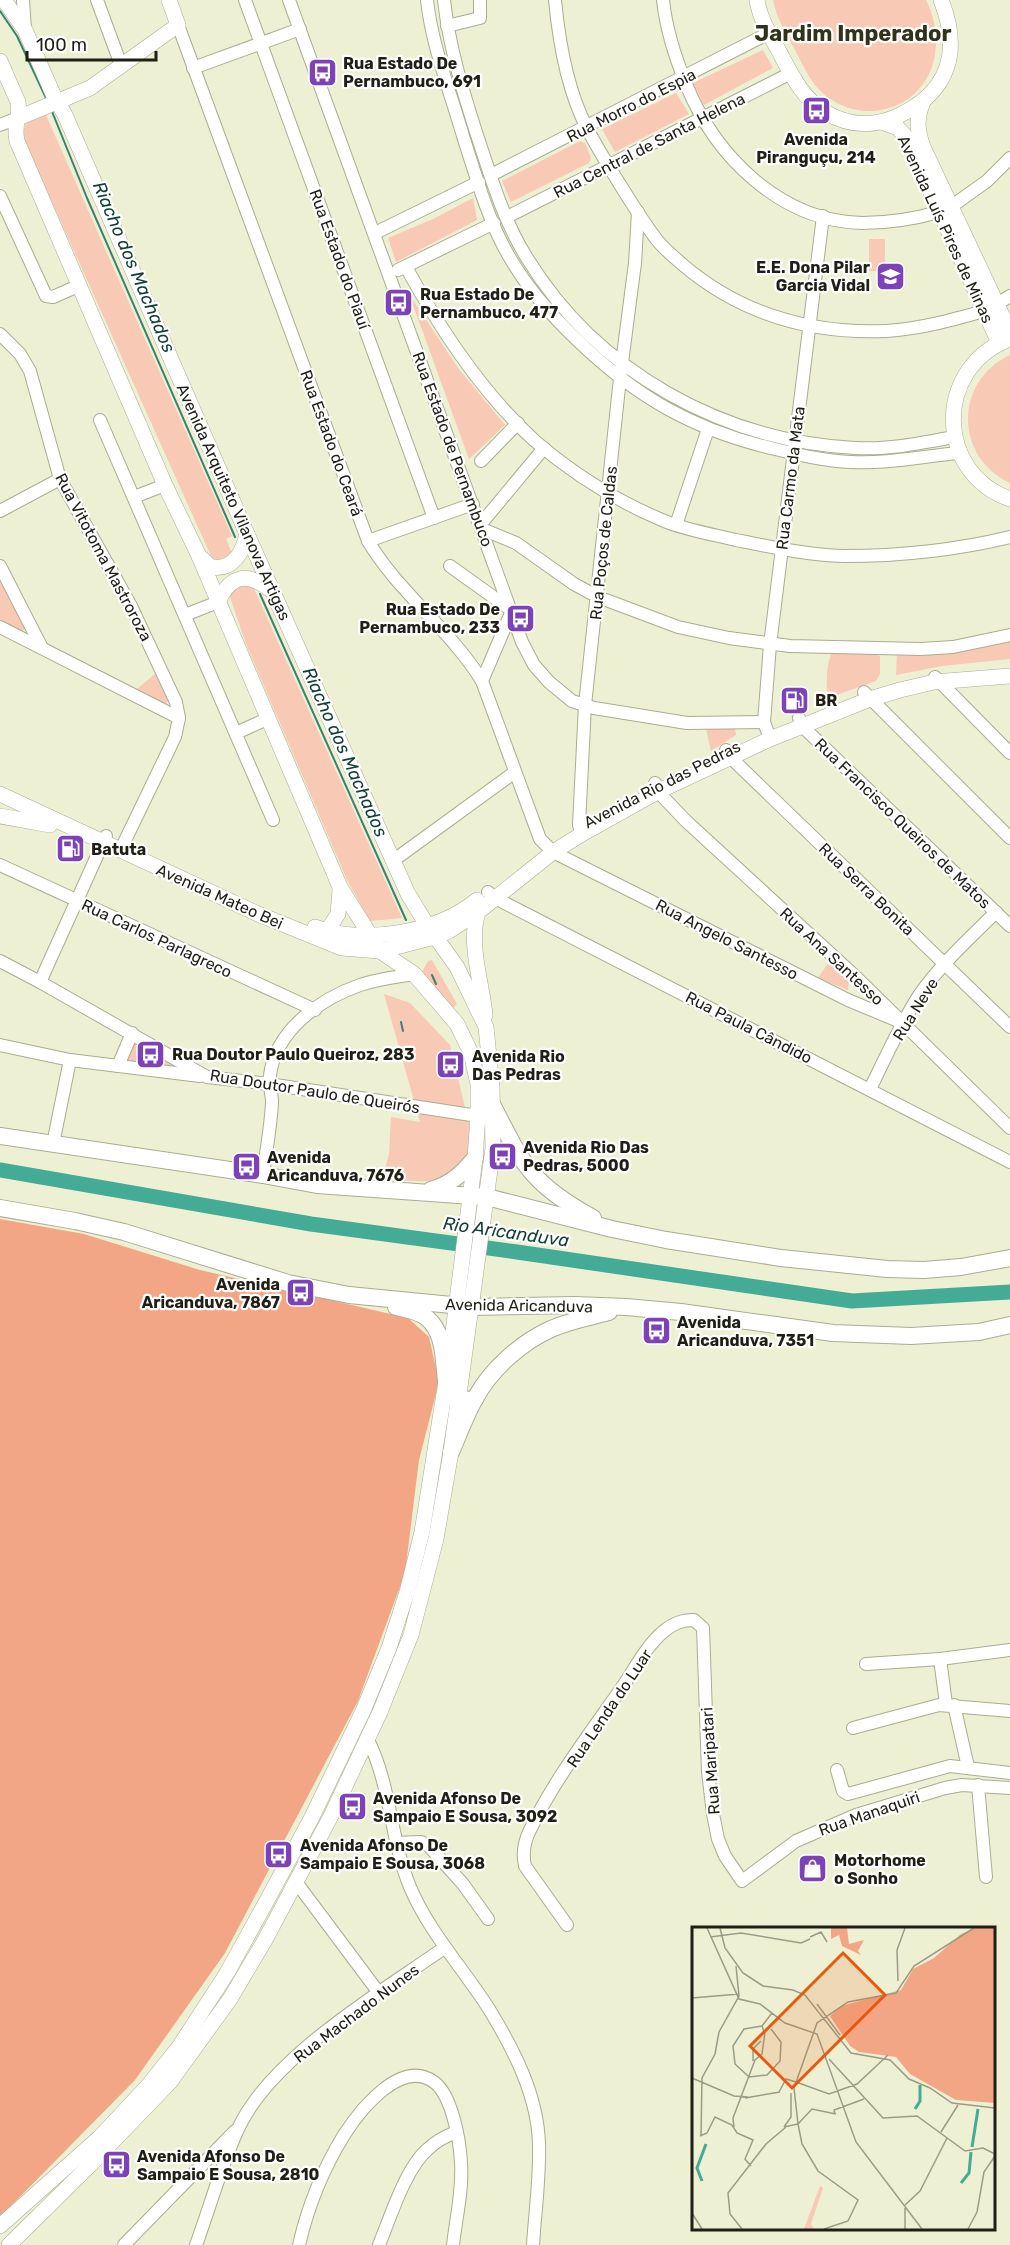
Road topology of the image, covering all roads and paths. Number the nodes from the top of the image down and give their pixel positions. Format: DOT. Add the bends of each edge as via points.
graph roads {
  1 [pos="4,0"];
  2 [pos="23,0"];
  3 [pos="97,0"];
  4 [pos="169,0"];
  5 [pos="245,0"];
  6 [pos="289,0"];
  7 [pos="480,0"];
  8 [pos="555,0"];
  9 [pos="663,0"];
  10 [pos="758,0"];
  11 [pos="941,0"];
  12 [pos="425,1"];
  13 [pos="444,1"];
  14 [pos="178,25"];
  15 [pos="447,26"];
  16 [pos="300,29"];
  17 [pos="25,30"];
  18 [pos="770,33"];
  19 [pos="261,44"];
  20 [pos="0,61"];
  21 [pos="122,65"];
  22 [pos="194,68"];
  23 [pos="791,73"];
  24 [pos="684,78"];
  25 [pos="54,102"];
  26 [pos="923,102"];
  27 [pos="703,117"];
  28 [pos="18,118"];
  29 [pos="884,123"];
  30 [pos="0,125"];
  31 [pos="586,128"];
  32 [pos="1010,158"];
  33 [pos="609,165"];
  34 [pos="491,176"];
  35 [pos="479,182"];
  36 [pos="0,196"];
  37 [pos="946,209"];
  38 [pos="638,213"];
  39 [pos="823,216"];
  40 [pos="507,217"];
  41 [pos="494,223"];
  42 [pos="652,232"];
  43 [pos="375,233"];
  44 [pos="636,252"];
  45 [pos="406,267"];
  46 [pos="390,274"];
  47 [pos="78,286"];
  48 [pos="997,303"];
  49 [pos="808,325"];
  50 [pos="1010,332"];
  51 [pos="0,334"];
  52 [pos="1004,341"];
  53 [pos="621,363"];
  54 [pos="620,378"];
  55 [pos="100,420"];
  56 [pos="518,423"];
  57 [pos="708,429"];
  58 [pos="954,437"];
  59 [pos="794,447"];
  60 [pos="543,448"];
  61 [pos="959,453"];
  62 [pos="481,460"];
  63 [pos="60,479"];
  64 [pos="165,485"];
  65 [pos="608,492"];
  66 [pos="134,497"];
  67 [pos="1010,499"];
  68 [pos="473,504"];
  69 [pos="0,511"];
  70 [pos="434,518"];
  71 [pos="676,525"];
  72 [pos="481,527"];
  73 [pos="247,534"];
  74 [pos="1010,537"];
  75 [pos="368,541"];
  76 [pos="782,549"];
  77 [pos="199,556"];
  78 [pos="0,566"];
  79 [pos="450,566"];
  80 [pos="271,590"];
  81 [pos="598,597"];
  82 [pos="218,602"];
  83 [pos="511,611"];
  84 [pos="185,615"];
  85 [pos="0,627"];
  86 [pos="1010,635"];
  87 [pos="770,645"];
  88 [pos="42,648"];
  89 [pos="1010,665"];
  90 [pos="1010,676"];
  91 [pos="936,678"];
  92 [pos="482,681"];
  93 [pos="867,695"];
  94 [pos="585,705"];
  95 [pos="179,718"];
  96 [pos="267,719"];
  97 [pos="800,722"];
  98 [pos="767,731"];
  99 [pos="236,734"];
  100 [pos="1010,753"];
  101 [pos="728,754"];
  102 [pos="515,772"];
  103 [pos="0,786"];
  104 [pos="657,787"];
  105 [pos="0,794"];
  106 [pos="25,801"];
  107 [pos="0,814"];
  108 [pos="273,820"];
  109 [pos="71,829"];
  110 [pos="581,829"];
  111 [pos="1010,838"];
  112 [pos="104,840"];
  113 [pos="121,848"];
  114 [pos="550,848"];
  115 [pos="394,860"];
  116 [pos="0,865"];
  117 [pos="340,887"];
  118 [pos="492,895"];
  119 [pos="77,900"];
  120 [pos="478,912"];
  121 [pos="996,912"];
  122 [pos="1010,926"];
  123 [pos="327,931"];
  124 [pos="431,931"];
  125 [pos="369,936"];
  126 [pos="380,951"];
  127 [pos="0,961"];
  128 [pos="945,964"];
  129 [pos="414,974"];
  130 [pos="857,978"];
  131 [pos="40,982"];
  132 [pos="848,1000"];
  133 [pos="315,1010"];
  134 [pos="903,1023"];
  135 [pos="457,1024"];
  136 [pos="1010,1027"];
  137 [pos="486,1028"];
  138 [pos="132,1034"];
  139 [pos="0,1045"];
  140 [pos="69,1060"];
  141 [pos="118,1066"];
  142 [pos="207,1077"];
  143 [pos="269,1084"];
  144 [pos="870,1089"];
  145 [pos="492,1104"];
  146 [pos="478,1116"];
  147 [pos="1010,1128"];
  148 [pos="0,1137"];
  149 [pos="53,1144"];
  150 [pos="475,1158"];
  151 [pos="1010,1162"];
  152 [pos="263,1175"];
  153 [pos="422,1192"];
  154 [pos="479,1196"];
  155 [pos="0,1208"];
  156 [pos="612,1228"];
  157 [pos="1010,1258"];
  158 [pos="349,1295"];
  159 [pos="464,1306"];
  160 [pos="626,1307"];
  161 [pos="1010,1325"];
  162 [pos="447,1373"];
  163 [pos="467,1399"];
  164 [pos="451,1452"];
  165 [pos="704,1635"];
  166 [pos="1010,1650"];
  167 [pos="940,1659"];
  168 [pos="866,1664"];
  169 [pos="950,1704"];
  170 [pos="1010,1711"];
  171 [pos="854,1728"];
  172 [pos="368,1738"];
  173 [pos="968,1767"];
  174 [pos="837,1770"];
  175 [pos="1010,1773"];
  176 [pos="978,1785"];
  177 [pos="1010,1788"];
  178 [pos="395,1843"];
  179 [pos="986,1877"];
  180 [pos="742,1881"];
  181 [pos="296,1882"];
  182 [pos="488,1919"];
  183 [pos="567,1925"];
  184 [pos="444,1948"];
  185 [pos="379,1994"];
  186 [pos="238,2128"];
  187 [pos="456,2132"];
  188 [pos="0,2226"];
  189 [pos="9,2245"];
  190 [pos="124,2245"];
  191 [pos="196,2245"];
  192 [pos="299,2245"];
  193 [pos="379,2245"];
  194 [pos="453,2245"];
  195 [pos="533,2245"];
  1 -- 17 [label="main road, Avenida Arquiteto Vilanova Artigas"];
  2 -- 17 [label="street"];
  3 -- 21 [label="street"];
  4 -- 14 [label="main road, Rua Estado do Ceará"];
  5 -- 19 [label="street, Rua Estado do Piauí"];
  6 -- 16 [label="street, Rua Estado de Pernambuco"];
  7 -- 15 [label="street" via="480,18"];
  8 -- 31 [label="street" via="568,75"];
  9 -- 24 [label="street" via="669,34"];
  10 -- 18 [label="main road"];
  11 -- 26 [label="main road" via="949,27 948,65 939,85"];
  12 -- 13 [label="street"];
  12 -- 35 [label="street"];
  13 -- 15 [label="street"];
  14 -- 21 [label="main road"];
  14 -- 22 [label="street, Rua Estado do Ceará"];
  15 -- 34 [label="street" via="454,63"];
  16 -- 19 [label="street"];
  16 -- 43 [label="street, Rua Estado de Pernambuco"];
  17 -- 25 [label="main road, Avenida Arquiteto Vilanova Artigas"];
  18 -- 23 [label="main road"];
  18 -- 24 [label="street, Rua Morro do Espia"];
  19 -- 22 [label="street"];
  19 -- 70 [label="street, Rua Estado do Piauí"];
  20 -- 28 [label="main road" via="18,102"];
  21 -- 25 [label="main road" via="90,88"];
  22 -- 75 [label="street, Rua Estado do Ceará"];
  23 -- 27 [label="street, Rua Central de Santa Helena"];
  23 -- 29 [label="main road" via="824,112 860,125"];
  24 -- 27 [label="street"];
  24 -- 31 [label="street, Rua Morro do Espia"];
  25 -- 28 [label="main road"];
  25 -- 73 [label="main road, Avenida Arquiteto Vilanova Artigas"];
  26 -- 29 [label="main road"];
  26 -- 37 [label="main road, Avenida Luís Pires de Minas" via="917,120 918,135"];
  27 -- 33 [label="street, Rua Central de Santa Helena"];
  27 -- 39 [label="street" via="734,162 760,185 785,202"];
  28 -- 30 [label="street"];
  28 -- 47 [label="main road" via="14,129 17,141"];
  29 -- 37 [label="main road, Avenida Luís Pires de Minas" via="898,128 906,137"];
  31 -- 33 [label="street"];
  31 -- 34 [label="street, Rua Morro do Espia"];
  32 -- 37 [label="street" via="987,181"];
  33 -- 38 [label="street"];
  33 -- 40 [label="street, Rua Central de Santa Helena"];
  34 -- 40 [label="street"];
  35 -- 41 [label="street"];
  35 -- 43 [label="street"];
  36 -- 47 [label="street" via="46,296 53,297"];
  37 -- 39 [label="street" via="889,222 861,223"];
  37 -- 48 [label="main road, Avenida Luís Pires de Minas"];
  38 -- 42 [label="street"];
  38 -- 44 [label="street, Rua Poços de Caldas"];
  39 -- 49 [label="street, Rua Carmo da Mata"];
  40 -- 53 [label="street" via="525,256 558,303"];
  41 -- 45 [label="street"];
  41 -- 54 [label="street" via="509,256 545,308"];
  42 -- 44 [label="street"];
  42 -- 49 [label="street" via="688,269 726,295 770,317"];
  43 -- 46 [label="street, Rua Estado de Pernambuco"];
  44 -- 53 [label="street, Rua Poços de Caldas"];
  45 -- 46 [label="street"];
  45 -- 56 [label="street" via="452,343"];
  46 -- 68 [label="street, Rua Estado de Pernambuco"];
  47 -- 64 [label="main road"];
  48 -- 49 [label="street" via="924,326 886,331"];
  48 -- 50 [label="main road, Avenida Luís Pires de Minas"];
  48 -- 52 [label="main road, Avenida Luís Pires de Minas"];
  49 -- 59 [label="street, Rua Carmo da Mata"];
  51 -- 63 [label="street, Rua Vitotoma Mastroroza" via="30,371"];
  52 -- 58 [label="main road" via="974,363 958,390"];
  53 -- 54 [label="street, Rua Poços de Caldas"];
  53 -- 59 [label="street" via="693,408"];
  54 -- 57 [label="street" via="681,417"];
  54 -- 65 [label="street, Rua Poços de Caldas"];
  55 -- 66 [label="street"];
  56 -- 60 [label="street"];
  56 -- 62 [label="street"];
  57 -- 59 [label="street" via="748,443"];
  57 -- 71 [label="street"];
  58 -- 59 [label="street" via="878,448"];
  58 -- 61 [label="main road"];
  59 -- 61 [label="street" via="810,458 852,462"];
  59 -- 76 [label="street, Rua Carmo da Mata"];
  60 -- 65 [label="street"];
  60 -- 72 [label="street"];
  61 -- 67 [label="main road" via="988,489"];
  63 -- 69 [label="street"];
  63 -- 95 [label="street, Rua Vitotoma Mastroroza" via="135,614 176,702"];
  64 -- 66 [label="street"];
  64 -- 77 [label="main road"];
  65 -- 71 [label="street"];
  65 -- 81 [label="street, Rua Poços de Caldas"];
  66 -- 84 [label="street"];
  68 -- 70 [label="street"];
  68 -- 72 [label="street, Rua Estado de Pernambuco"];
  70 -- 75 [label="street"];
  71 -- 76 [label="street"];
  72 -- 81 [label="street" via="516,543"];
  72 -- 83 [label="street, Rua Estado de Pernambuco"];
  73 -- 77 [label="main road" via="241,554 225,566 211,567"];
  73 -- 80 [label="main road, Avenida Arquiteto Vilanova Artigas"];
  74 -- 76 [label="street" via="917,553 842,556"];
  75 -- 92 [label="street, Rua Estado do Ceará" via="382,564 468,658"];
  76 -- 87 [label="street, Rua Carmo da Mata"];
  77 -- 82 [label="main road"];
  78 -- 88 [label="street"];
  79 -- 83 [label="street"];
  80 -- 82 [label="main road" via="257,580 242,579 230,583"];
  80 -- 115 [label="main road, Avenida Arquiteto Vilanova Artigas"];
  81 -- 87 [label="street" via="678,627"];
  81 -- 94 [label="street, Rua Poços de Caldas"];
  82 -- 84 [label="street"];
  82 -- 96 [label="main road"];
  83 -- 92 [label="street"];
  83 -- 94 [label="street, Rua Estado de Pernambuco" via="534,665 561,693"];
  84 -- 99 [label="street"];
  85 -- 88 [label="street"];
  86 -- 87 [label="street" via="921,649"];
  87 -- 98 [label="street, Rua Carmo da Mata"];
  88 -- 95 [label="street"];
  89 -- 91 [label="main road, Avenida Rio das Pedras"];
  90 -- 91 [label="main road, Avenida Rio das Pedras"];
  91 -- 93 [label="main road, Avenida Rio das Pedras" via="900,690"];
  91 -- 100 [label="street"];
  92 -- 102 [label="street, Rua Estado do Ceará"];
  93 -- 97 [label="main road, Avenida Rio das Pedras"];
  93 -- 111 [label="street"];
  94 -- 98 [label="street, Rua Estado de Pernambuco" via="676,722"];
  94 -- 110 [label="street, Rua Poços de Caldas"];
  95 -- 113 [label="street" via="175,737"];
  96 -- 99 [label="street"];
  96 -- 117 [label="main road"];
  97 -- 98 [label="main road, Avenida Rio das Pedras"];
  97 -- 121 [label="street, Rua Francisco Queiros de Matos"];
  98 -- 101 [label="main road, Avenida Rio das Pedras"];
  99 -- 108 [label="street"];
  101 -- 104 [label="main road, Avenida Rio das Pedras"];
  101 -- 128 [label="street, Rua Serra Bonita"];
  102 -- 114 [label="street, Rua Estado do Ceará" via="537,833"];
  102 -- 115 [label="street"];
  103 -- 106 [label="main road, Avenida Mateo Bei"];
  104 -- 110 [label="main road, Avenida Rio das Pedras"];
  104 -- 130 [label="street, Rua Ana Santesso" via="686,821"];
  105 -- 106 [label="main road, Avenida Mateo Bei"];
  106 -- 107 [label="main road"];
  106 -- 109 [label="main road, Avenida Mateo Bei"];
  106 -- 112 [label="main road, Avenida Mateo Bei"];
  107 -- 109 [label="main road"];
  109 -- 112 [label="main road, Avenida Mateo Bei"];
  110 -- 114 [label="main road, Avenida Rio das Pedras"];
  112 -- 113 [label="main road, Avenida Mateo Bei"];
  112 -- 119 [label="street"];
  113 -- 123 [label="main road, Avenida Mateo Bei"];
  113 -- 126 [label="main road, Avenida Mateo Bei" via="258,914 342,948"];
  114 -- 118 [label="main road, Avenida Rio das Pedras"];
  114 -- 132 [label="street, Rua Angelo Santesso"];
  115 -- 124 [label="main road, Avenida Arquiteto Vilanova Artigas" via="408,894"];
  116 -- 119 [label="street, Rua Carlos Parlagreco"];
  117 -- 123 [label="main road" via="338,914"];
  117 -- 125 [label="main road"];
  118 -- 120 [label="main road, Avenida Rio das Pedras"];
  118 -- 124 [label="main road, Avenida Rio das Pedras"];
  118 -- 144 [label="street, Rua Paula Cândido"];
  119 -- 131 [label="street"];
  119 -- 133 [label="street, Rua Carlos Parlagreco"];
  120 -- 124 [label="main road, Avenida Rio das Pedras" via="449,931"];
  120 -- 137 [label="main road" via="474,938"];
  121 -- 122 [label="street, Rua Francisco Queiros de Matos"];
  121 -- 128 [label="street, Rua Neve"];
  123 -- 125 [label="main road, Avenida Mateo Bei"];
  124 -- 125 [label="main road, Avenida Rio das Pedras"];
  124 -- 126 [label="main road, Avenida Rio das Pedras"];
  124 -- 137 [label="main road" via="457,967"];
  125 -- 126 [label="main road"];
  126 -- 129 [label="main road"];
  127 -- 131 [label="street, Rua Doutor Paulo de Queirós"];
  128 -- 134 [label="street, Rua Neve"];
  128 -- 136 [label="street, Rua Serra Bonita"];
  129 -- 133 [label="street" via="360,985"];
  129 -- 135 [label="main road"];
  130 -- 132 [label="street"];
  130 -- 134 [label="street, Rua Ana Santesso"];
  131 -- 138 [label="street, Rua Doutor Paulo de Queirós"];
  132 -- 134 [label="street, Rua Angelo Santesso"];
  133 -- 143 [label="street" via="301,1019 283,1040"];
  134 -- 144 [label="street, Rua Neve"];
  134 -- 147 [label="street, Rua Ana Santesso"];
  135 -- 137 [label="main road" via="466,1012 473,1013"];
  135 -- 146 [label="main road" via="474,1066"];
  137 -- 145 [label="main road"];
  138 -- 141 [label="street"];
  138 -- 142 [label="street, Rua Doutor Paulo de Queirós"];
  139 -- 140 [label="street"];
  140 -- 141 [label="street"];
  140 -- 149 [label="street"];
  141 -- 142 [label="street"];
  142 -- 143 [label="street, Rua Doutor Paulo de Queirós"];
  143 -- 146 [label="street, Rua Doutor Paulo de Queirós"];
  143 -- 152 [label="street" via="272,1105"];
  144 -- 151 [label="street, Rua Paula Cândido"];
  145 -- 154 [label="main road" via="493,1148"];
  145 -- 156 [label="highway" via="513,1148 536,1179 567,1203"];
  146 -- 150 [label="main road"];
  148 -- 149 [label="highway"];
  149 -- 152 [label="highway"];
  150 -- 153 [label="highway" via="458,1178"];
  150 -- 154 [label="main road"];
  152 -- 153 [label="highway" via="317,1185"];
  153 -- 154 [label="highway"];
  154 -- 156 [label="highway"];
  154 -- 159 [label="main road" via="482,1230 478,1262"];
  154 -- 159 [label="main road" via="465,1229 460,1260"];
  155 -- 158 [label="highway, Avenida Aricanduva" via="124,1232 288,1283"];
  156 -- 157 [label="highway" via="781,1258 887,1269 951,1268"];
  158 -- 159 [label="highway, Avenida Aricanduva"];
  158 -- 162 [label="highway" via="424,1316 441,1340"];
  159 -- 160 [label="highway, Avenida Aricanduva"];
  159 -- 162 [label="main road"];
  159 -- 163 [label="main road"];
  160 -- 161 [label="highway, Avenida Aricanduva" via="833,1333 911,1336 979,1332"];
  160 -- 163 [label="highway" via="574,1320 539,1335"];
  162 -- 163 [label="highway" via="453,1396"];
  162 -- 188 [label="main road" via="422,1532 407,1592 363,1712 312,1817 227,1973 179,2047 100,2137"];
  163 -- 164 [label="highway"];
  164 -- 172 [label="main road" via="436,1539 411,1635"];
  165 -- 180 [label="street, Rua Maripatari" via="713,1815 725,1857"];
  165 -- 183 [label="street, Rua Lenda do Luar" via="703,1628 694,1620 676,1622 663,1632 591,1732 530,1830 524,1846 525,1866"];
  166 -- 167 [label="street"];
  167 -- 168 [label="street"];
  167 -- 169 [label="street"];
  169 -- 170 [label="street"];
  169 -- 171 [label="street"];
  169 -- 173 [label="street"];
  172 -- 178 [label="street" via="381,1773"];
  172 -- 181 [label="main road"];
  173 -- 174 [label="street" via="942,1767 848,1794 843,1791"];
  173 -- 175 [label="street"];
  176 -- 177 [label="street, Rua Manaquiri"];
  176 -- 179 [label="street"];
  176 -- 180 [label="street, Rua Manaquiri" via="945,1788 856,1815 796,1841"];
  178 -- 182 [label="street" via="428,1845"];
  178 -- 184 [label="street" via="410,1886"];
  181 -- 185 [label="street"];
  181 -- 189 [label="main road" via="230,1999 182,2068"];
  184 -- 185 [label="street, Rua Machado Nunes"];
  184 -- 195 [label="street" via="488,2009 532,2099 539,2145"];
  185 -- 186 [label="street, Rua Machado Nunes" via="293,2059"];
  186 -- 190 [label="street"];
  186 -- 191 [label="street, Rua Machado Nunes"];
  187 -- 192 [label="street" via="449,2104 435,2082 410,2076 388,2086 344,2135 310,2205"];
  187 -- 193 [label="street" via="433,2144 419,2158"];
  187 -- 194 [label="street" via="461,2165"];
}
